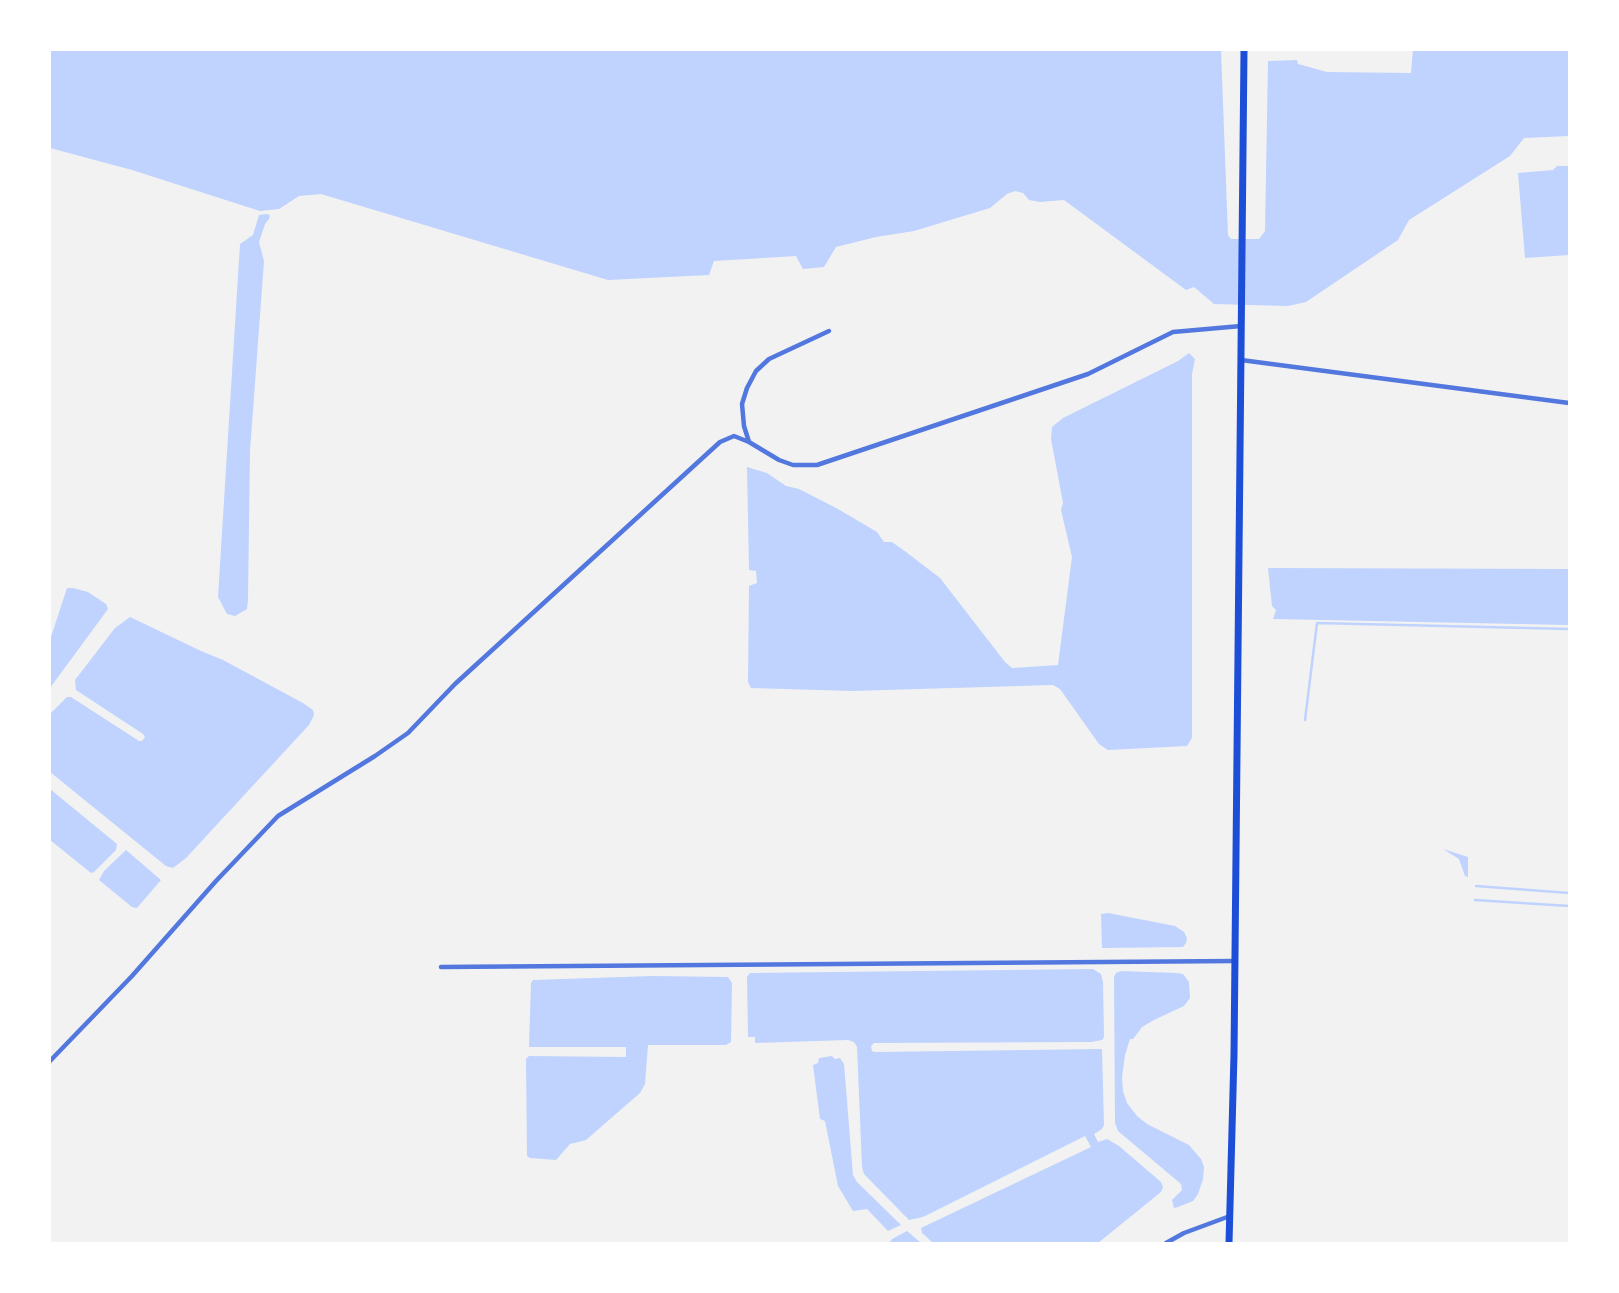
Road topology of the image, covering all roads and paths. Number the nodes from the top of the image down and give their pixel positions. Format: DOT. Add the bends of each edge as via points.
graph roads {
  1 [pos="1244,50"];
  2 [pos="1241,326"];
  3 [pos="829,331"];
  4 [pos="1239,360"];
  5 [pos="1569,403"];
  6 [pos="749,442"];
  7 [pos="1235,961"];
  8 [pos="441,967"];
  9 [pos="50,1061"];
  10 [pos="1230,1216"];
  11 [pos="1166,1243"];
  12 [pos="1229,1243"];
  1 -- 2 [label="main road"];
  2 -- 4 [label="main road"];
  2 -- 6 [label="street" via="1174,332 1088,374 817,465 793,465"];
  3 -- 6 [label="street" via="769,359 756,371 746,388 742,404"];
  4 -- 5 [label="street"];
  4 -- 7 [label="main road"];
  6 -- 9 [label="street" via="734,436 720,442 455,684 408,733 278,816"];
  7 -- 8 [label="street"];
  7 -- 10 [label="main road"];
  10 -- 11 [label="street"];
  10 -- 12 [label="main road"];
}
